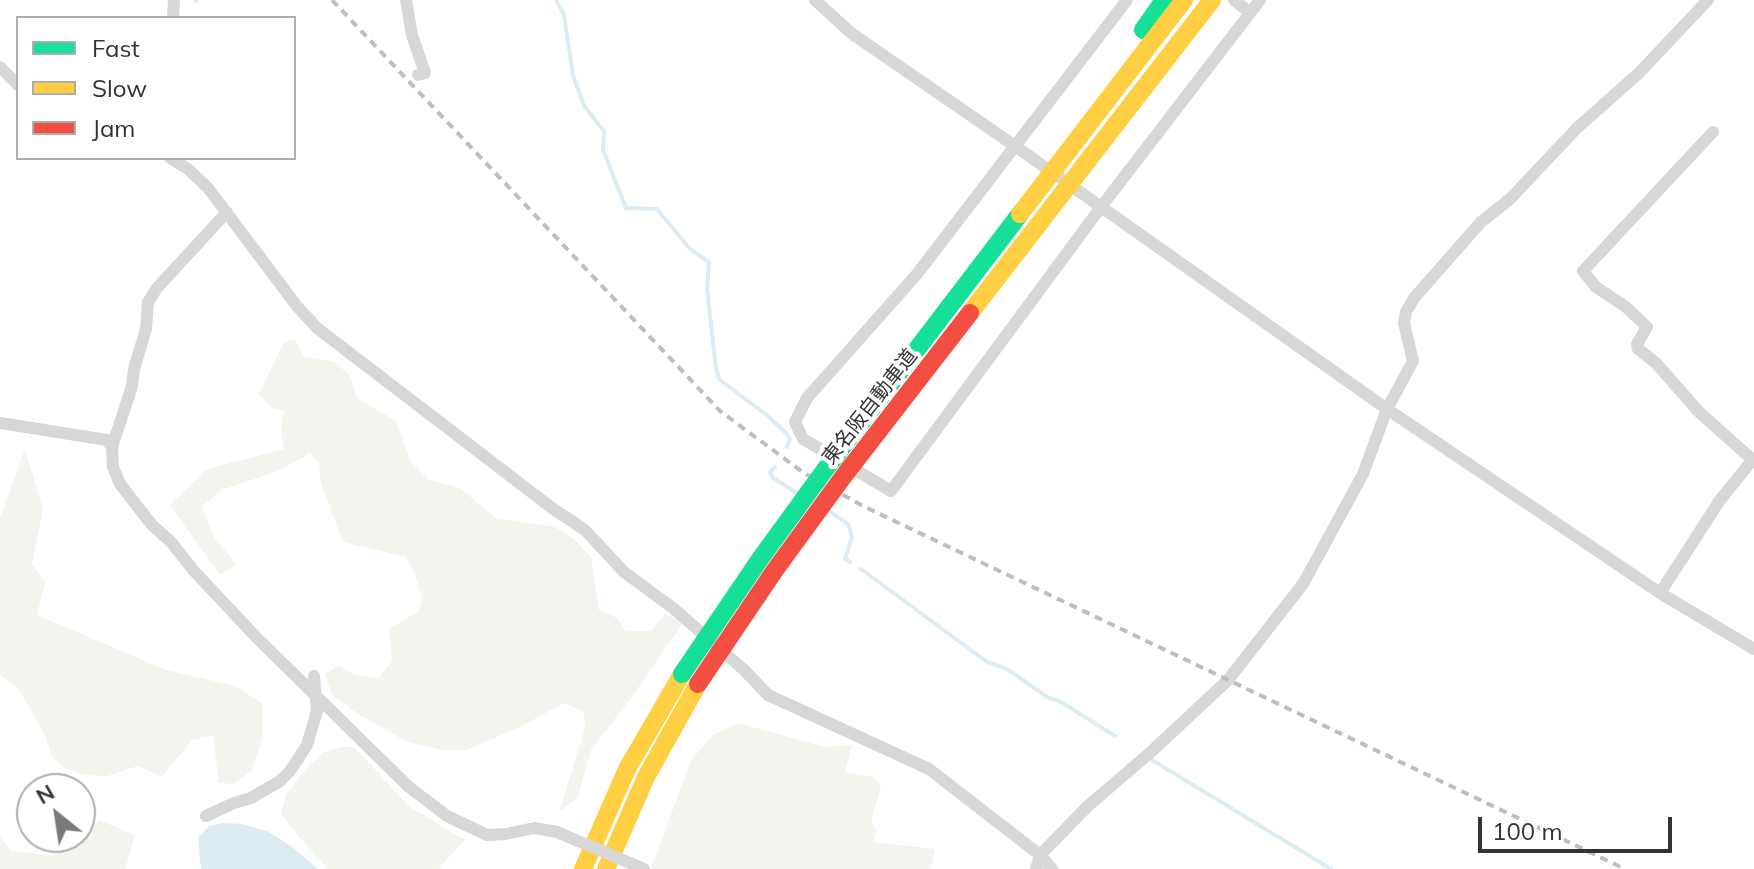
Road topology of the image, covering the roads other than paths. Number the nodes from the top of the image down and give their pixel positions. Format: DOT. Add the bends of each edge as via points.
graph roads {
  1 [pos="406,0"];
  2 [pos="815,0"];
  3 [pos="1127,0"];
  4 [pos="1164,0"];
  5 [pos="1184,0"];
  6 [pos="1212,0"];
  7 [pos="1231,0"];
  8 [pos="1260,0"];
  9 [pos="1708,0"];
  10 [pos="1249,12"];
  11 [pos="0,67"];
  12 [pos="418,75"];
  13 [pos="16,83"];
  14 [pos="1713,132"];
  15 [pos="1015,146"];
  16 [pos="173,160"];
  17 [pos="1064,192"];
  18 [pos="1101,207"];
  19 [pos="227,212"];
  20 [pos="1015,224"];
  21 [pos="1387,409"];
  22 [pos="0,423"];
  23 [pos="112,447"];
  24 [pos="1754,459"];
  25 [pos="1660,593"];
  26 [pos="1754,649"];
  27 [pos="314,676"];
  28 [pos="690,679"];
  29 [pos="316,696"];
  30 [pos="206,816"];
  31 [pos="1040,855"];
  32 [pos="583,869"];
  33 [pos="606,869"];
  34 [pos="644,869"];
  35 [pos="1036,869"];
  36 [pos="1052,869"];
  1 -- 12 [label="street" via="425,73"];
  2 -- 15 [label="street" via="851,33"];
  3 -- 15 [label="street"];
  4 -- 20 [label="highway, bridge"];
  5 -- 20 [label="highway, 東名阪自動車道, bridge"];
  6 -- 17 [label="highway, 東名阪自動車道, bridge"];
  7 -- 10 [label="street"];
  7 -- 17 [label="highway, bridge" via="1101,161"];
  8 -- 10 [label="street"];
  9 -- 21 [label="street" via="1481,222 1414,298 1404,323 1413,361"];
  10 -- 18 [label="street"];
  11 -- 13 [label="street"];
  14 -- 24 [label="street" via="1583,271 1647,327 1638,349"];
  15 -- 18 [label="street"];
  15 -- 18 [label="street" via="917,274 807,398 795,422 803,439 891,491"];
  16 -- 19 [label="street" via="208,188"];
  17 -- 28 [label="highway, 東名阪自動車道, bridge"];
  18 -- 21 [label="street"];
  19 -- 23 [label="street" via="148,302 132,386"];
  19 -- 31 [label="street" via="317,328 585,530 624,572 673,608 768,695 929,769"];
  20 -- 28 [label="highway, 東名阪自動車道, bridge" via="760,559"];
  21 -- 25 [label="street"];
  21 -- 31 [label="street" via="1363,474 1303,584 1236,671"];
  22 -- 23 [label="street" via="107,440"];
  23 -- 29 [label="street" via="113,467 133,501"];
  24 -- 25 [label="street" via="1720,500"];
  25 -- 26 [label="street"];
  27 -- 29 [label="street"];
  28 -- 32 [label="highway, 東名阪自動車道" via="627,769"];
  28 -- 33 [label="highway, 東名阪自動車道"];
  29 -- 30 [label="street" via="307,745 290,771 251,798"];
  29 -- 34 [label="street, bridge" via="409,787 447,816 487,835 534,828 557,832"];
  31 -- 35 [label="street"];
  31 -- 36 [label="street"];
}
